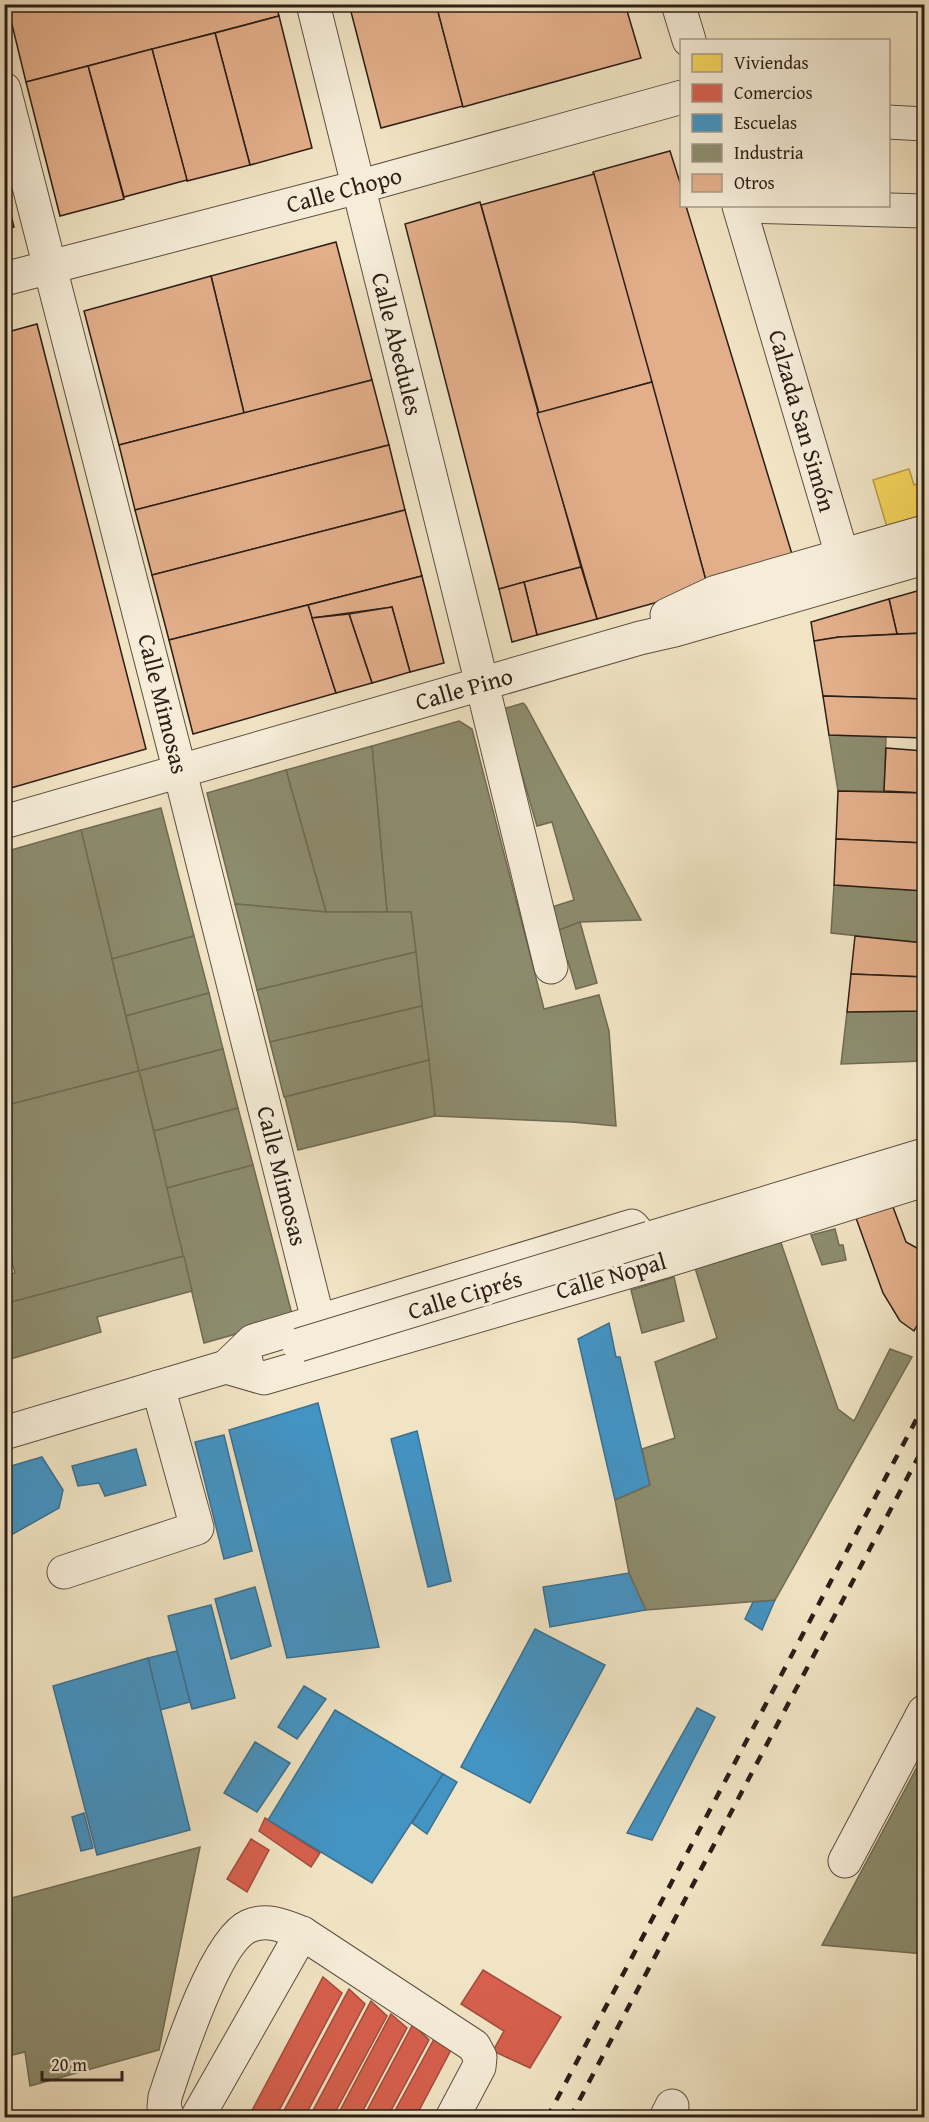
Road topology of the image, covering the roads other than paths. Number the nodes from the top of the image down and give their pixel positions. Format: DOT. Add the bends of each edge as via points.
graph roads {
  1 [pos="313,4"];
  2 [pos="678,4"];
  3 [pos="689,39"];
  4 [pos="4,89"];
  5 [pos="680,97"];
  6 [pos="890,122"];
  7 [pos="924,124"];
  8 [pos="358,187"];
  9 [pos="739,207"];
  10 [pos="784,207"];
  11 [pos="924,211"];
  12 [pos="50,266"];
  13 [pos="4,279"];
  14 [pos="924,532"];
  15 [pos="842,555"];
  16 [pos="924,558"];
  17 [pos="924,576"];
  18 [pos="640,638"];
  19 [pos="482,684"];
  20 [pos="180,772"];
  21 [pos="4,822"];
  22 [pos="550,968"];
  23 [pos="924,1155"];
  24 [pos="924,1180"];
  25 [pos="662,1262"];
  26 [pos="309,1333"];
  27 [pos="226,1367"];
  28 [pos="158,1387"];
  29 [pos="4,1433"];
  30 [pos="64,1572"];
  31 [pos="924,1712"];
  32 [pos="845,1861"];
  33 [pos="302,1933"];
  34 [pos="168,2118"];
  35 [pos="197,2118"];
  36 [pos="452,2118"];
  1 -- 8 [label="street, Calle Abedules"];
  2 -- 3 [label="street"];
  4 -- 12 [label="street, Calle Mimosas"];
  5 -- 8 [label="street, Calle Chopo"];
  6 -- 7 [label="street"];
  8 -- 12 [label="street, Calle Chopo"];
  8 -- 19 [label="street, Calle Abedules"];
  9 -- 15 [label="street, Calzada San Simón"];
  10 -- 11 [label="street"];
  12 -- 13 [label="street, Calle Chopo"];
  12 -- 20 [label="street, Calle Mimosas"];
  14 -- 15 [label="street"];
  15 -- 18 [label="street" via="716,592 657,619"];
  16 -- 18 [label="street, Calle Pino"];
  17 -- 18 [label="street" via="662,647"];
  18 -- 19 [label="street, Calle Pino"];
  19 -- 20 [label="street, Calle Pino"];
  19 -- 22 [label="street, Calle Abedules"];
  20 -- 21 [label="street, Calle Pino"];
  20 -- 26 [label="street, Calle Mimosas"];
  23 -- 26 [label="street, Calle Ciprés, bridge"];
  24 -- 25 [label="street, Calle Nopal"];
  25 -- 26 [label="street" via="632,1226"];
  25 -- 27 [label="street, Calle Nopal" via="264,1378"];
  26 -- 27 [label="street, Calle Ciprés"];
  27 -- 28 [label="street, Calle Ciprés"];
  28 -- 29 [label="street, Calle Ciprés"];
  28 -- 30 [label="street" via="197,1528"];
  31 -- 32 [label="street"];
  33 -- 34 [label="street" via="272,1922 260,1923 232,1939 195,2010 165,2097"];
  33 -- 35 [label="street"];
  33 -- 36 [label="street" via="474,2046 480,2057 479,2067"];
}
